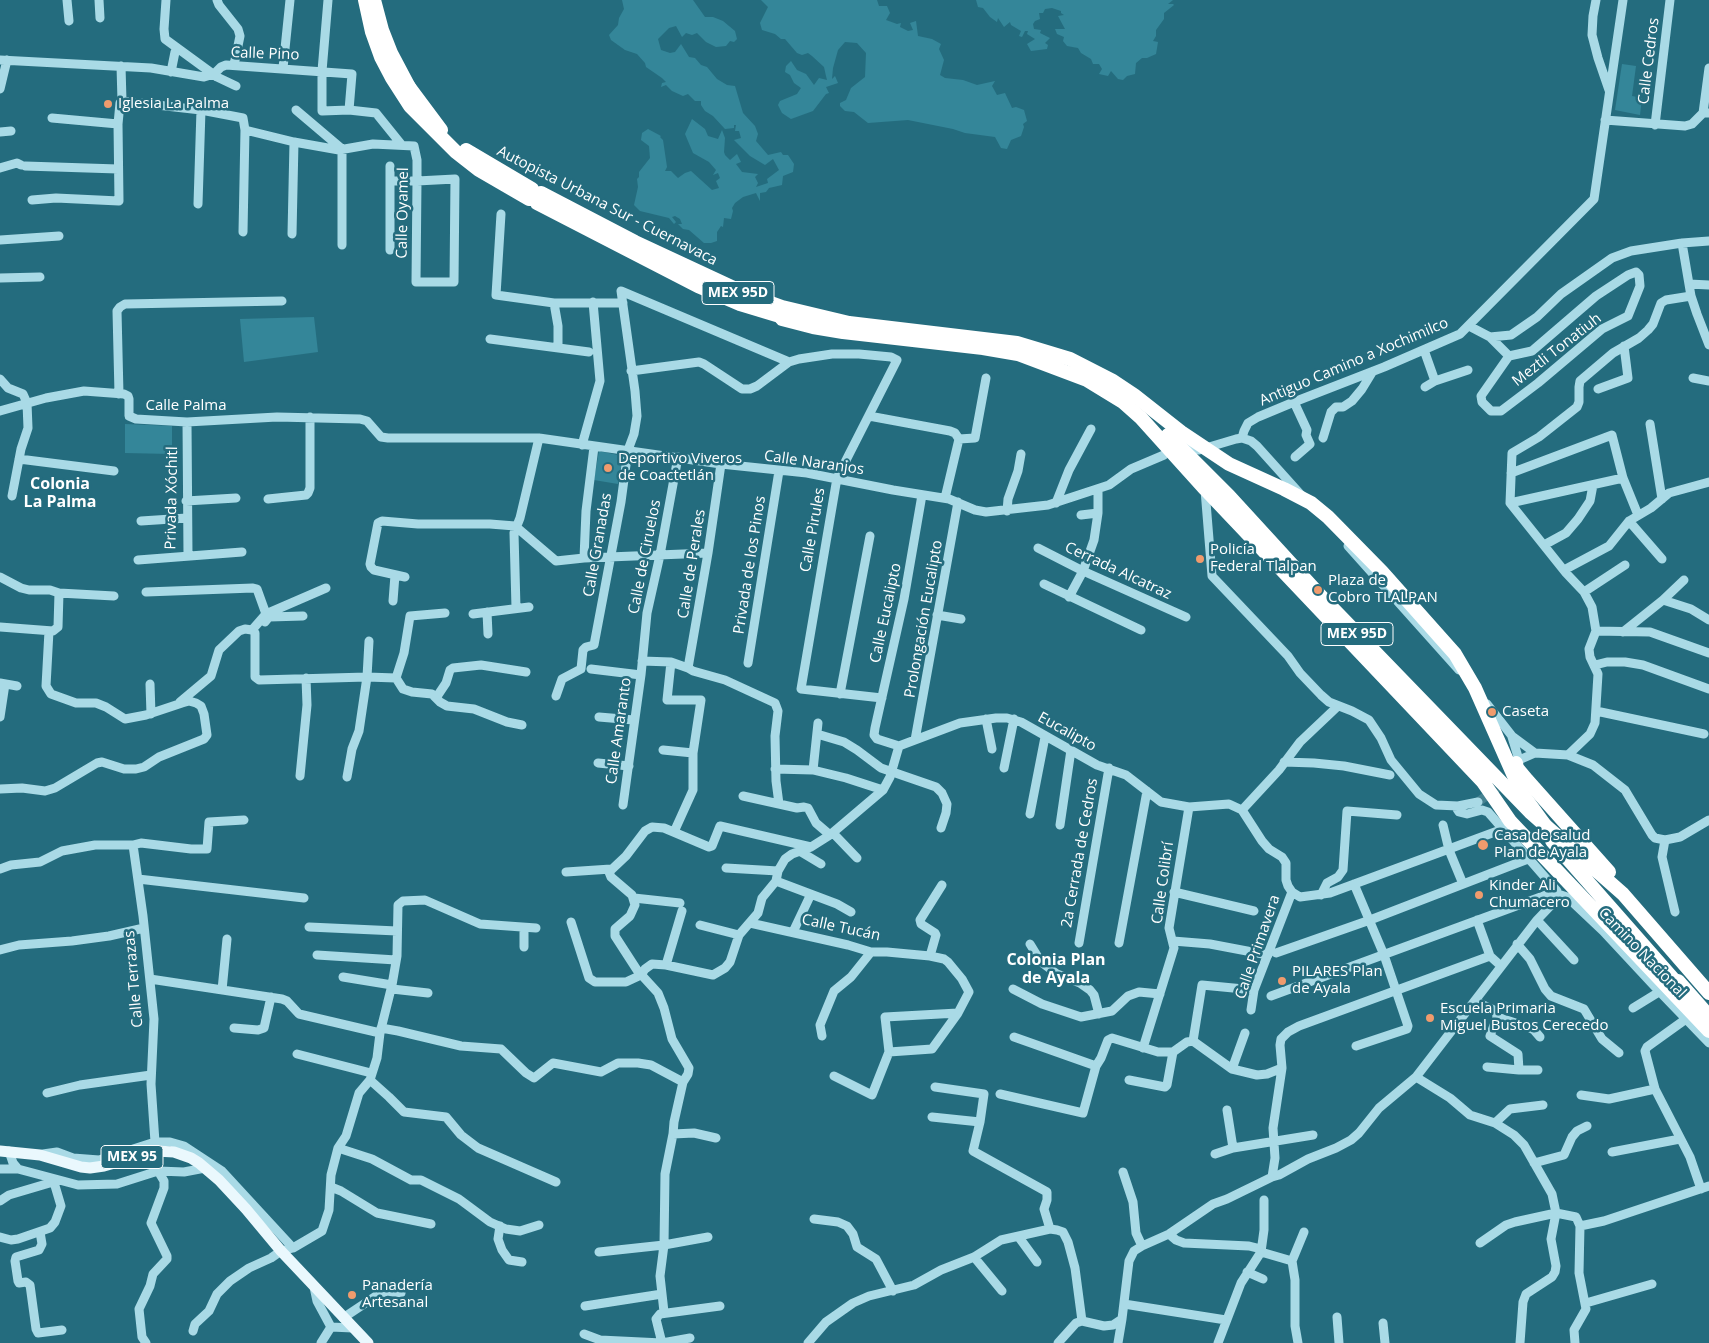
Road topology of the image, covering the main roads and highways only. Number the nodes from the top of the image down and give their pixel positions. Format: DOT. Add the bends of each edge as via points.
graph roads {
  1 [pos="364,0"];
  2 [pos="373,0"];
  3 [pos="1516,763"];
  4 [pos="1518,794"];
  5 [pos="1622,894"];
  6 [pos="1653,928"];
  7 [pos="1652,951"];
  8 [pos="1709,993"];
  9 [pos="1709,1018"];
  10 [pos="1707,1036"];
  11 [pos="4,1151"];
  12 [pos="368,1343"];
  1 -- 4 [label="highway, Autopista Urbana Sur - Cuernavaca, bridge" via="381,57 410,106 456,152 506,187 698,286 771,314 845,332 1022,352 1055,362 1107,387 1224,470 1322,521 1449,658 1481,718 1500,765"];
  1 -- 10 [label="highway, MEX 95D" via="380,53 404,98 443,145 481,175 590,234 734,303 788,321 843,332 1018,354 1068,371 1123,402 1483,782 1510,821"];
  2 -- 4 [label="highway, Autopista Urbana Sur - Cuernavaca, bridge" via="391,54 418,101 462,148 503,173 635,242 782,307 848,323 1017,343 1070,359 1134,395 1229,464 1310,503 1382,572 1455,654 1475,688"];
  2 -- 5 [label="highway, MEX 95D" via="376,19 399,72 436,124 457,147 492,172 560,208 708,281 775,306 831,322 1022,346 1088,371 1125,394 1222,489 1530,812"];
  3 -- 5 [label="highway" via="1526,780 1616,881"];
  4 -- 7 [label="highway, bridge"];
  4 -- 9 [label="highway" via="1528,816"];
  5 -- 6 [label="highway, MEX 95D"];
  6 -- 7 [label="highway"];
  6 -- 8 [label="highway, MEX 95D"];
  7 -- 9 [label="highway"];
  11 -- 12 [label="main road, MEX 95" via="40,1155 90,1168 144,1153 165,1151 191,1158 206,1168 246,1209 314,1288"];
}
